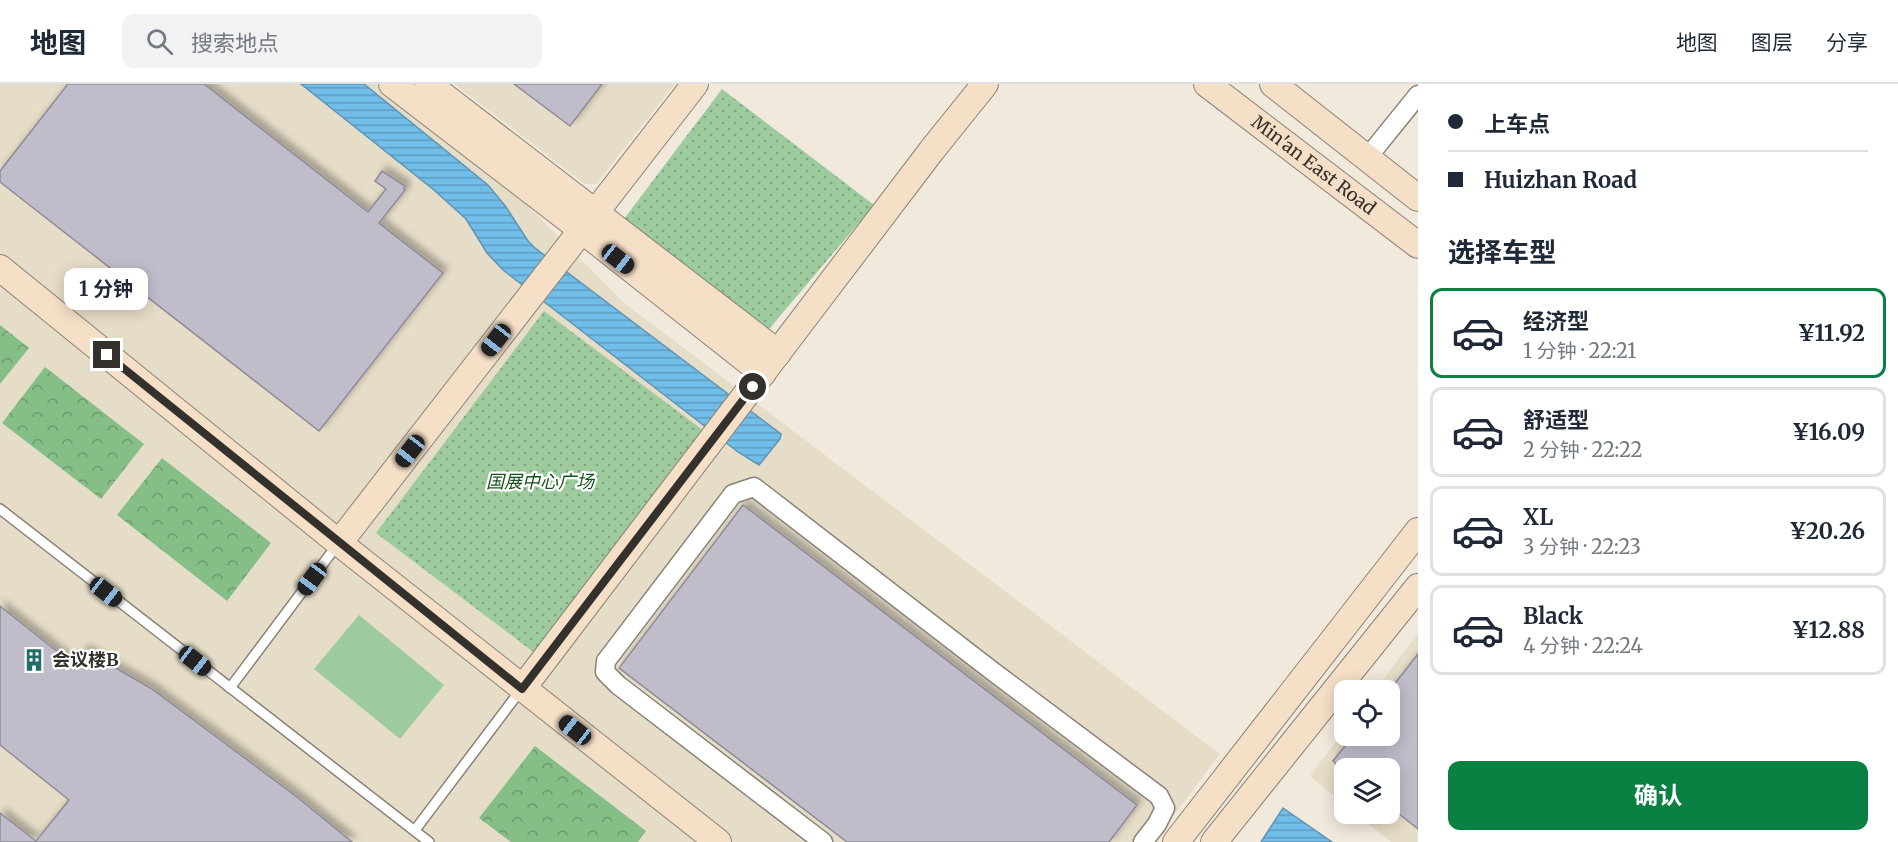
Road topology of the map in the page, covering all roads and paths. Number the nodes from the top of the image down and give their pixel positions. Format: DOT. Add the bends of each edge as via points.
graph roads {
  1 [pos="392,84"];
  2 [pos="428,84"];
  3 [pos="695,84"];
  4 [pos="985,84"];
  5 [pos="1207,84"];
  6 [pos="1273,84"];
  7 [pos="1418,95"];
  8 [pos="1367,158"];
  9 [pos="1418,198"];
  10 [pos="588,221"];
  11 [pos="1418,245"];
  12 [pos="0,268"];
  13 [pos="778,353"];
  14 [pos="763,373"];
  15 [pos="0,509"];
  16 [pos="1418,531"];
  17 [pos="339,543"];
  18 [pos="1418,587"];
  19 [pos="230,688"];
  20 [pos="522,689"];
  21 [pos="415,830"];
  22 [pos="429,842"];
  23 [pos="718,842"];
  24 [pos="823,842"];
  25 [pos="1143,842"];
  26 [pos="1176,842"];
  27 [pos="1214,842"];
  1 -- 10 [label="street"];
  2 -- 10 [label="street"];
  3 -- 10 [label="street"];
  4 -- 13 [label="street"];
  5 -- 11 [label="street, Min'an East Road"];
  6 -- 8 [label="street, Min'an East Road"];
  7 -- 8 [label="street"];
  8 -- 9 [label="street, Min'an East Road"];
  10 -- 13 [label="street"];
  10 -- 14 [label="street"];
  10 -- 17 [label="street"];
  12 -- 17 [label="street"];
  13 -- 14 [label="street"];
  14 -- 20 [label="street"];
  15 -- 19 [label="lane"];
  16 -- 26 [label="street"];
  17 -- 19 [label="lane"];
  17 -- 20 [label="street"];
  18 -- 27 [label="street"];
  19 -- 21 [label="lane"];
  20 -- 21 [label="lane"];
  20 -- 23 [label="street"];
  21 -- 22 [label="lane"];
  24 -- 25 [label="street" via="618,686 605,672 606,660 733,494 754,487 1159,795 1166,808"];
}
